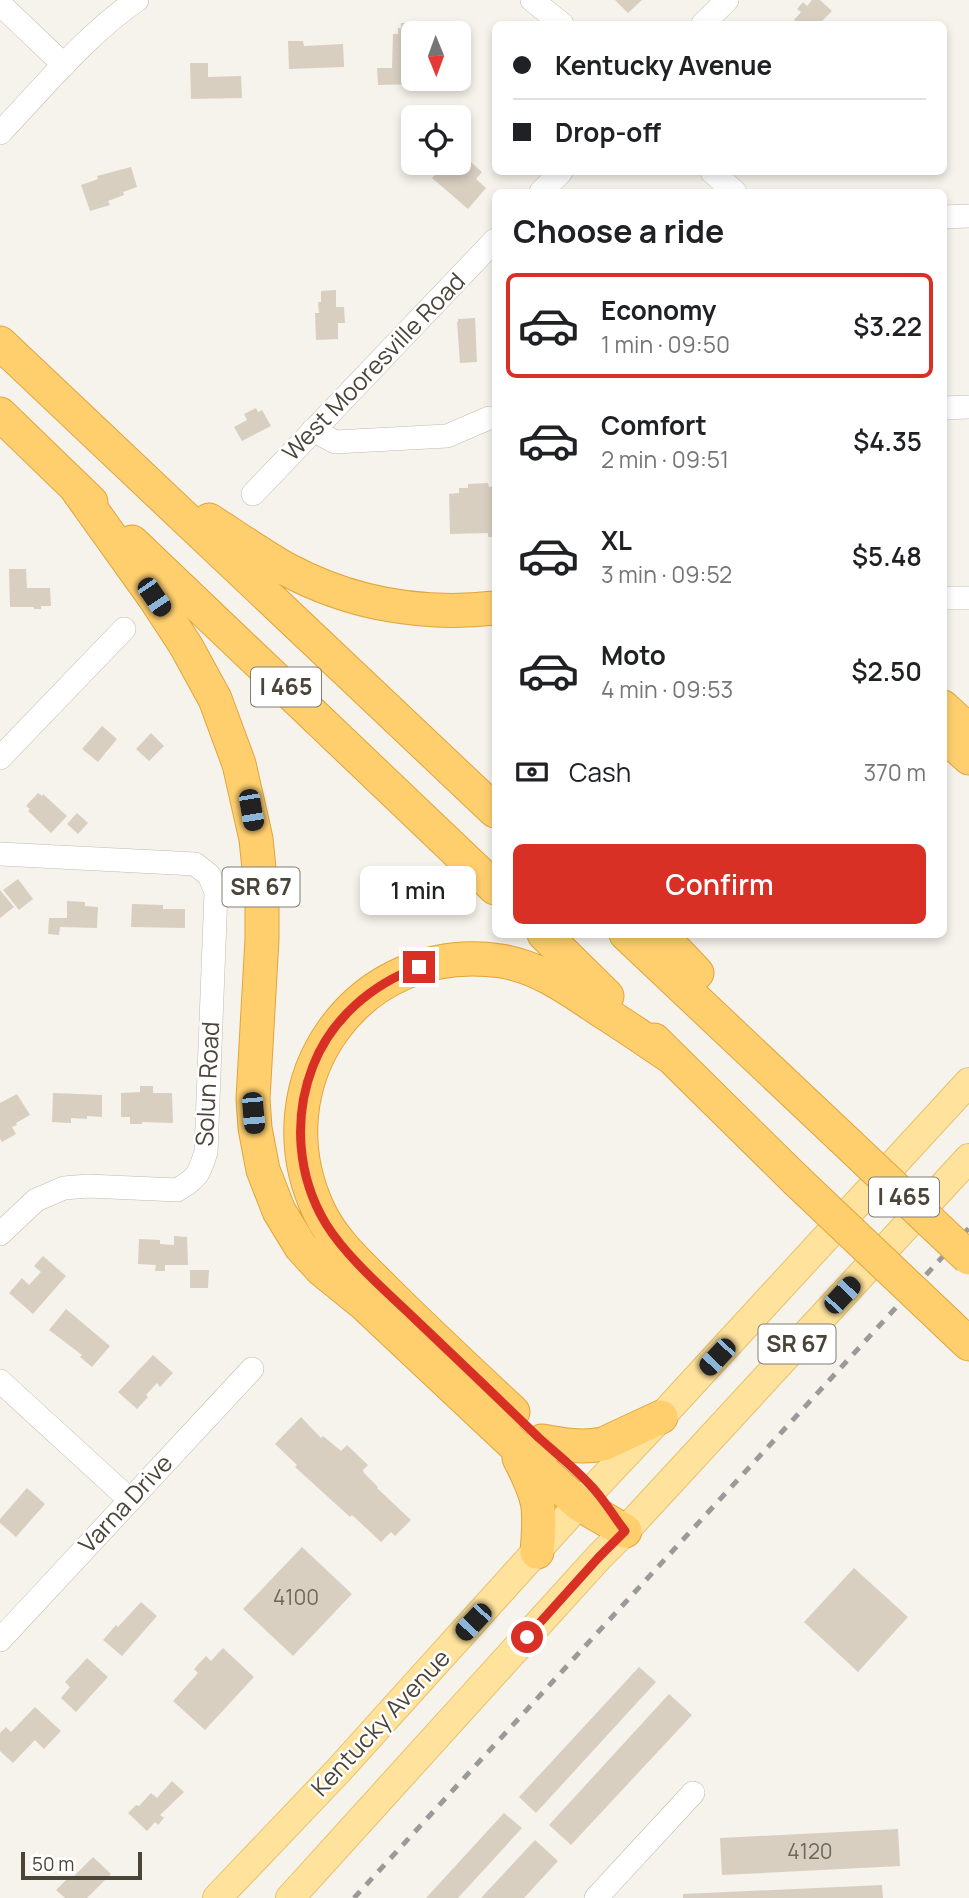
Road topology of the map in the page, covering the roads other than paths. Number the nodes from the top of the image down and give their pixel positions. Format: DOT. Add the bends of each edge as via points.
graph roads {
  1 [pos="137,0"];
  2 [pos="532,0"];
  3 [pos="727,0"];
  4 [pos="0,4"];
  5 [pos="558,21"];
  6 [pos="707,21"];
  7 [pos="64,65"];
  8 [pos="0,133"];
  9 [pos="558,175"];
  10 [pos="715,175"];
  11 [pos="544,189"];
  12 [pos="731,189"];
  13 [pos="969,216"];
  14 [pos="947,217"];
  15 [pos="492,243"];
  16 [pos="0,343"];
  17 [pos="969,407"];
  18 [pos="947,408"];
  19 [pos="0,414"];
  20 [pos="492,418"];
  21 [pos="313,430"];
  22 [pos="142,477"];
  23 [pos="76,488"];
  24 [pos="253,494"];
  25 [pos="947,598"];
  26 [pos="969,598"];
  27 [pos="492,608"];
  28 [pos="124,629"];
  29 [pos="947,711"];
  30 [pos="969,731"];
  31 [pos="947,738"];
  32 [pos="0,758"];
  33 [pos="969,758"];
  34 [pos="492,808"];
  35 [pos="0,854"];
  36 [pos="492,885"];
  37 [pos="548,938"];
  38 [pos="630,938"];
  39 [pos="664,938"];
  40 [pos="671,1057"];
  41 [pos="969,1082"];
  42 [pos="828,1125"];
  43 [pos="969,1158"];
  44 [pos="0,1234"];
  45 [pos="969,1258"];
  46 [pos="959,1335"];
  47 [pos="252,1368"];
  48 [pos="0,1381"];
  49 [pos="661,1417"];
  50 [pos="527,1442"];
  51 [pos="586,1496"];
  52 [pos="130,1500"];
  53 [pos="625,1531"];
  54 [pos="537,1552"];
  55 [pos="0,1640"];
  56 [pos="692,1793"];
  57 [pos="217,1898"];
  58 [pos="290,1898"];
  59 [pos="596,1898"];
  1 -- 7 [label="street"];
  2 -- 5 [label="street"];
  3 -- 6 [label="street"];
  4 -- 7 [label="street"];
  7 -- 8 [label="street"];
  9 -- 11 [label="street"];
  10 -- 12 [label="street"];
  13 -- 14 [label="street"];
  15 -- 21 [label="street, West Mooresville Road"];
  16 -- 22 [label="highway, I 465"];
  17 -- 18 [label="street"];
  19 -- 23 [label="highway, I 465"];
  20 -- 21 [label="street" via="447,436 335,442"];
  21 -- 24 [label="street, West Mooresville Road"];
  22 -- 27 [label="highway" via="279,564 335,590 412,610"];
  22 -- 34 [label="highway, I 465"];
  23 -- 36 [label="highway, I 465"];
  23 -- 50 [label="highway, SR 67" via="186,646 215,699 239,764 256,839 262,898 254,1121 263,1170 279,1210 310,1259"];
  25 -- 26 [label="street"];
  28 -- 32 [label="street"];
  29 -- 30 [label="highway"];
  31 -- 33 [label="highway"];
  35 -- 44 [label="street, Solun Road" via="195,864 209,875 216,892 206,1152 199,1174 177,1190 64,1188 36,1200"];
  37 -- 40 [label="highway, I 465"];
  38 -- 42 [label="highway, I 465"];
  39 -- 42 [label="highway" via="803,1084"];
  40 -- 46 [label="highway, I 465, bridge"];
  40 -- 50 [label="highway" via="541,973 502,962 446,960 393,978 348,1012 322,1047 306,1087 302,1157 326,1224"];
  41 -- 49 [label="main road, Kentucky Avenue"];
  42 -- 45 [label="highway, I 465, bridge"];
  43 -- 53 [label="main road, Kentucky Avenue / SR 67"];
  47 -- 52 [label="street, Varna Drive"];
  48 -- 52 [label="street"];
  49 -- 50 [label="highway" via="594,1446"];
  49 -- 51 [label="main road, Kentucky Avenue"];
  50 -- 51 [label="highway, SR 67"];
  50 -- 54 [label="highway" via="540,1523"];
  51 -- 53 [label="highway"];
  51 -- 54 [label="main road, Kentucky Avenue"];
  52 -- 55 [label="street, Varna Drive"];
  53 -- 58 [label="main road, Kentucky Avenue"];
  54 -- 57 [label="main road, Kentucky Avenue"];
  56 -- 59 [label="street"];
}
